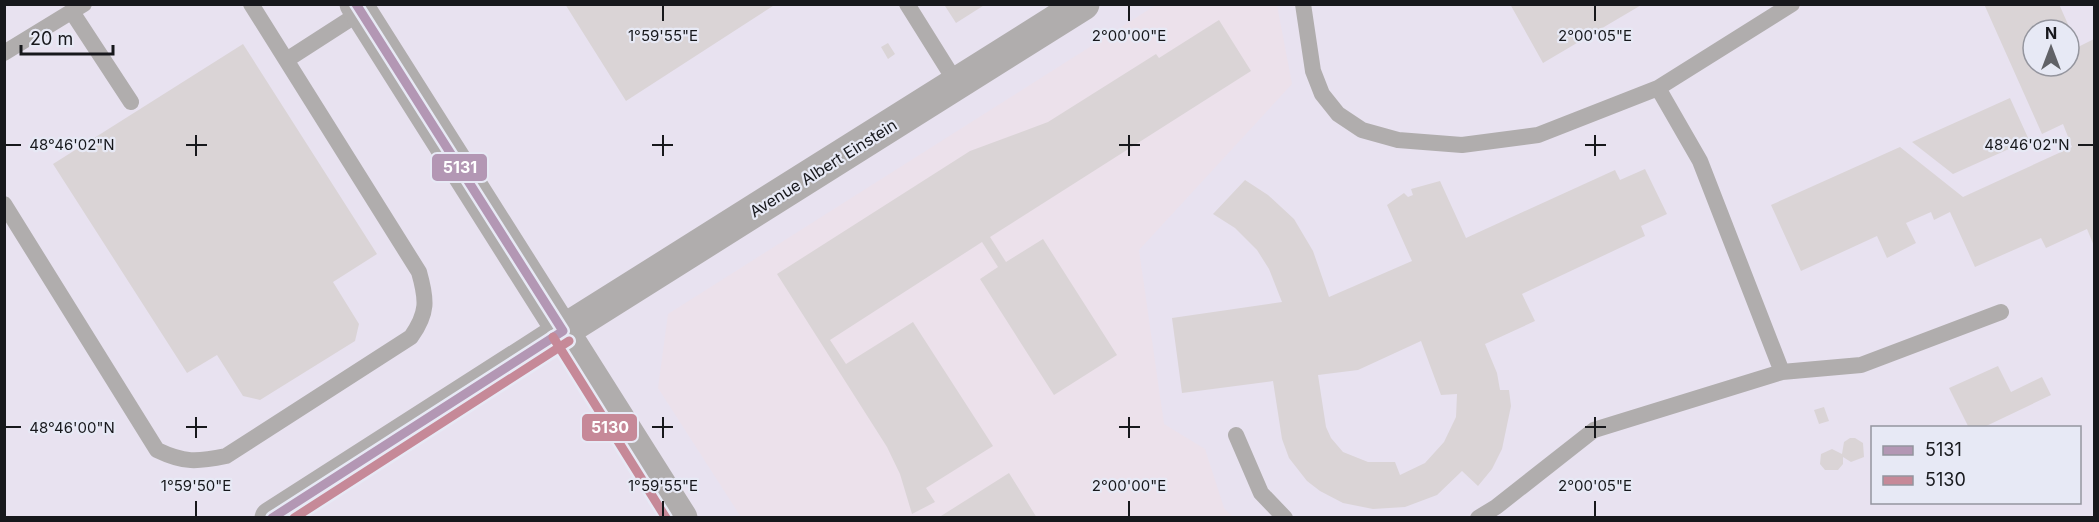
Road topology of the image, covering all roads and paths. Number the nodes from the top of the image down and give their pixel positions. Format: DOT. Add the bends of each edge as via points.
graph roads {
  1 [pos="251,4"];
  2 [pos="907,4"];
  3 [pos="1083,4"];
  4 [pos="1303,4"];
  5 [pos="1792,4"];
  6 [pos="78,8"];
  7 [pos="359,8"];
  8 [pos="4,53"];
  9 [pos="288,59"];
  10 [pos="957,84"];
  11 [pos="1658,88"];
  12 [pos="131,102"];
  13 [pos="4,204"];
  14 [pos="2001,312"];
  15 [pos="563,331"];
  16 [pos="1782,372"];
  17 [pos="1236,435"];
  18 [pos="272,518"];
  19 [pos="681,518"];
  20 [pos="1285,518"];
  21 [pos="1478,518"];
  1 -- 9 [label="lane"];
  2 -- 10 [label="lane"];
  3 -- 10 [label="street, Avenue Albert Einstein"];
  4 -- 11 [label="lane" via="1313,71 1322,94 1338,114 1362,130 1398,140 1462,145 1538,135"];
  5 -- 11 [label="lane"];
  6 -- 8 [label="lane"];
  6 -- 12 [label="lane"];
  7 -- 9 [label="lane"];
  7 -- 15 [label="street"];
  9 -- 13 [label="lane" via="419,272 426,298 422,322 411,337 226,456 196,462 157,450"];
  10 -- 15 [label="street, Avenue Albert Einstein"];
  11 -- 16 [label="lane" via="1700,161"];
  14 -- 16 [label="lane" via="1861,365"];
  15 -- 18 [label="street, Avenue Albert Einstein"];
  15 -- 19 [label="street"];
  16 -- 21 [label="lane" via="1594,430"];
  17 -- 20 [label="lane" via="1261,493"];
}
